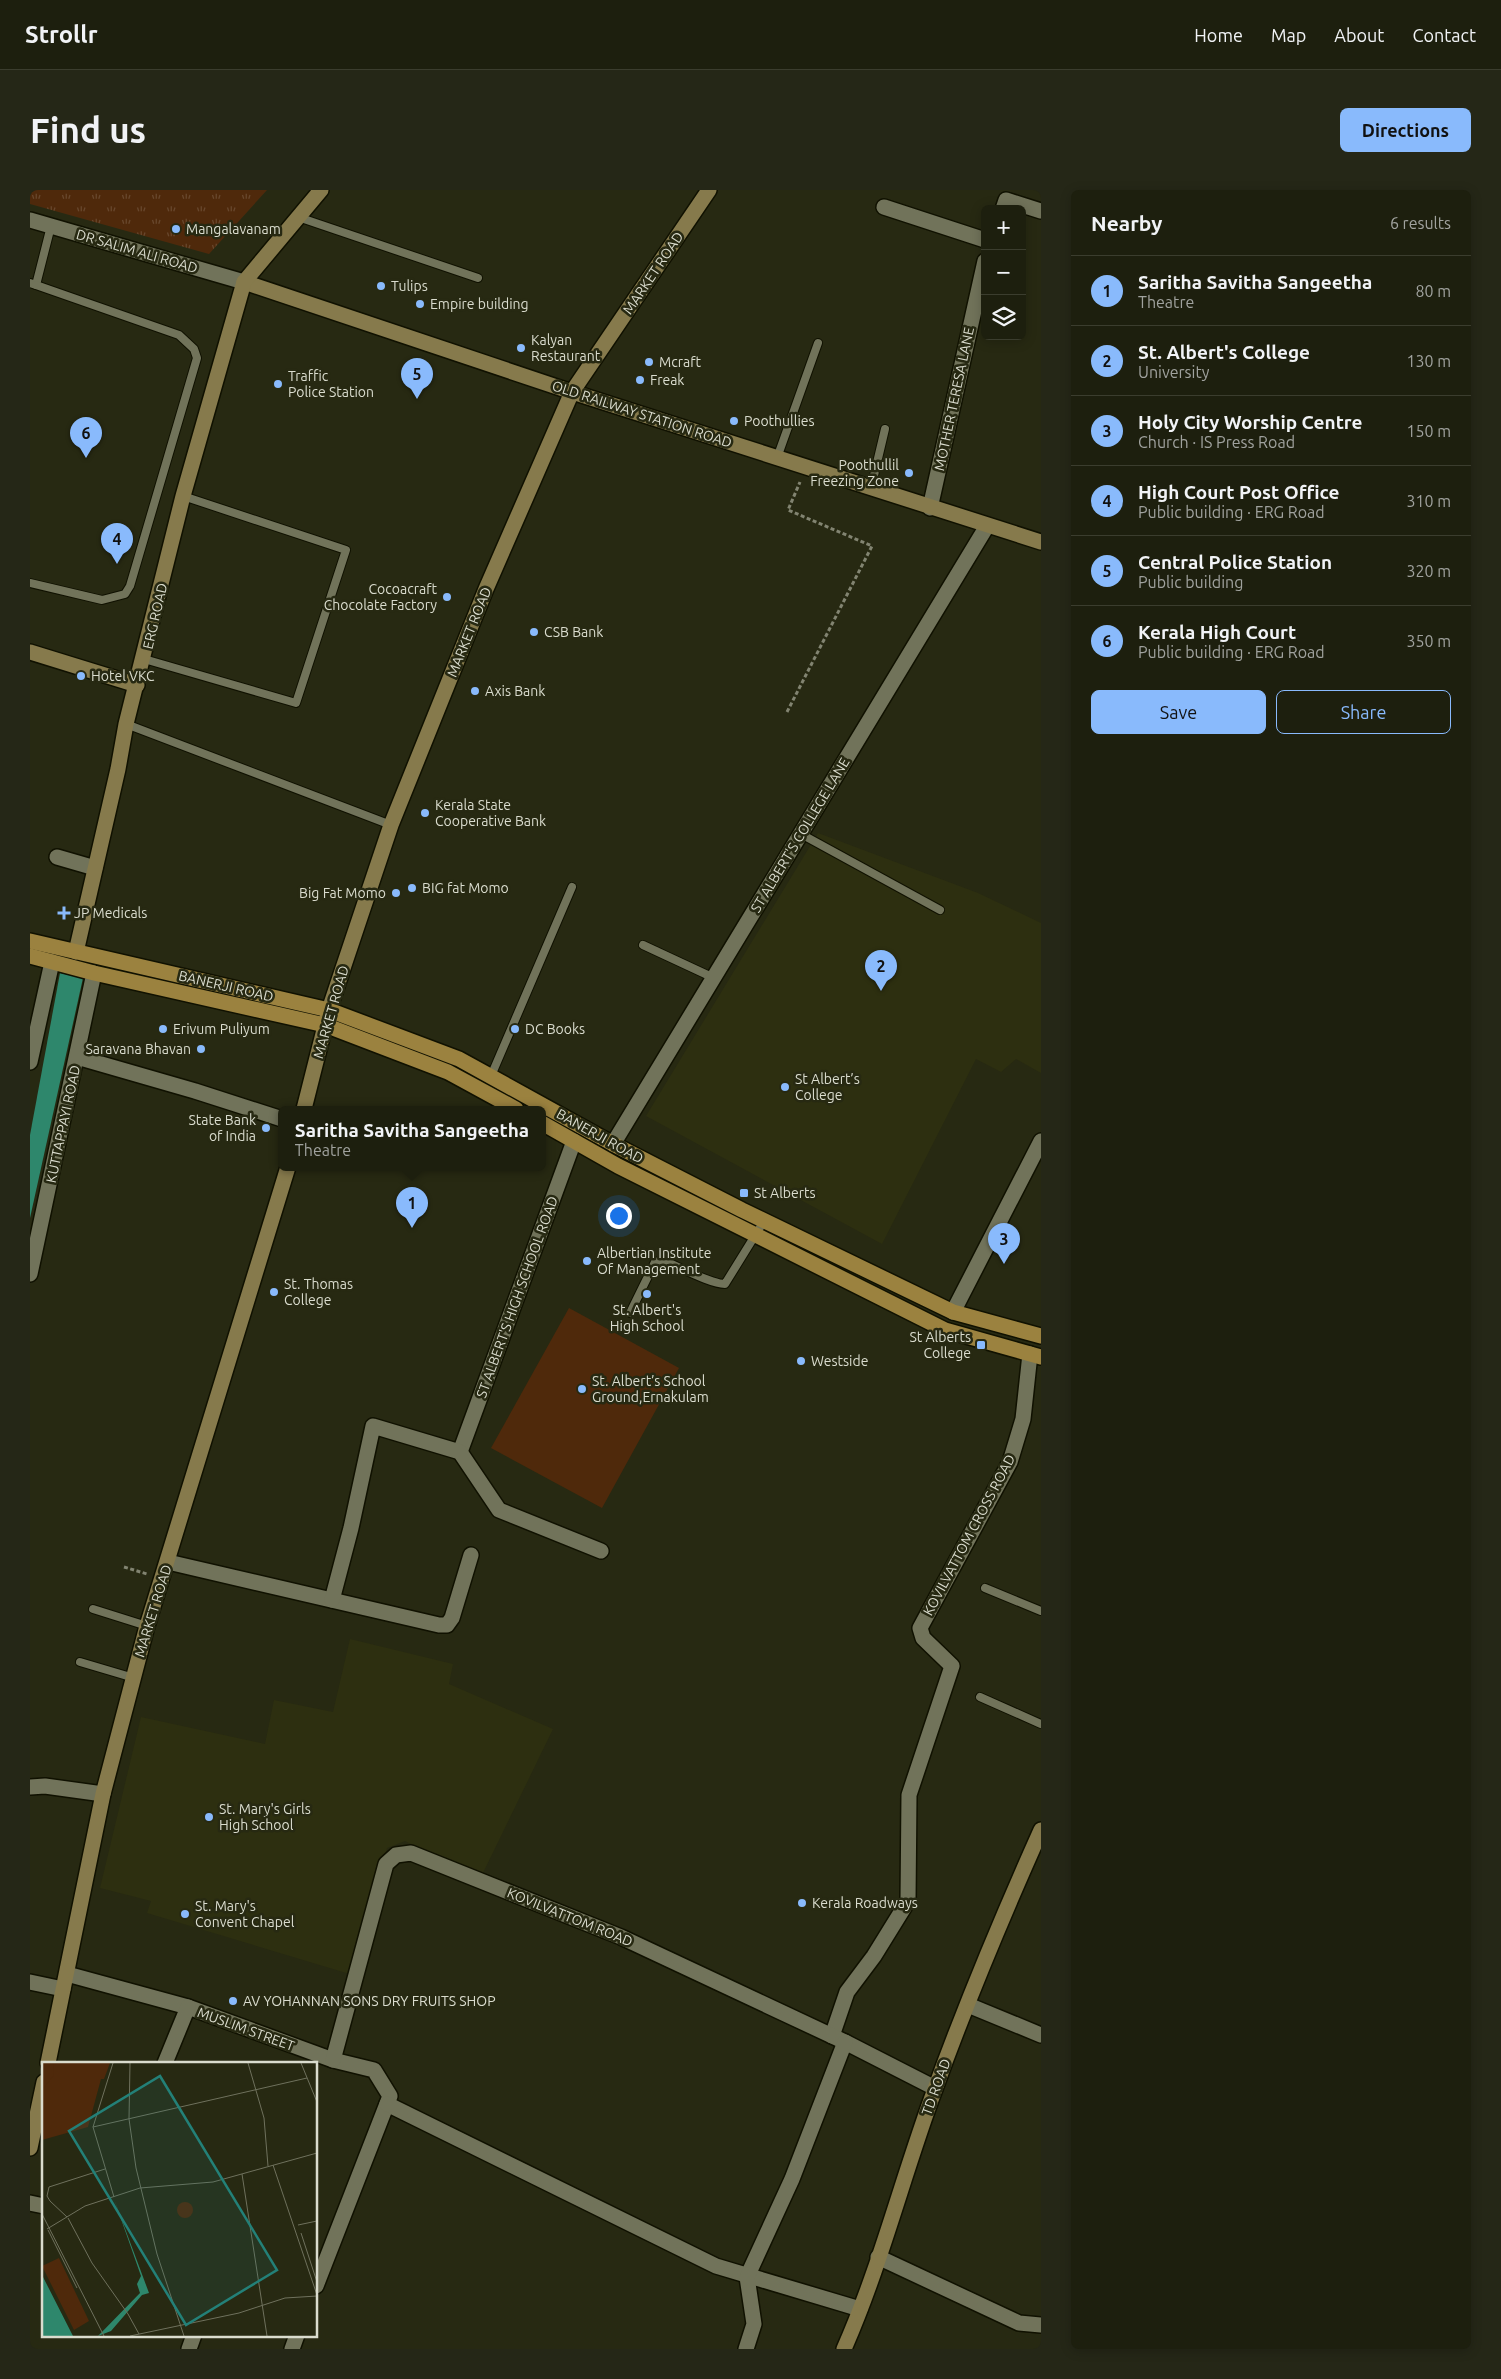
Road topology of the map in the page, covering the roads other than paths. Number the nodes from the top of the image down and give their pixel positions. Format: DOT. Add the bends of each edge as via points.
graph roads {
  1 [pos="321,190"];
  2 [pos="710,190"];
  3 [pos="1004,205"];
  4 [pos="1022,205"];
  5 [pos="1026,206"];
  6 [pos="884,207"];
  7 [pos="1041,211"];
  8 [pos="298,217"];
  9 [pos="30,220"];
  10 [pos="51,226"];
  11 [pos="981,239"];
  12 [pos="478,278"];
  13 [pos="981,279"];
  14 [pos="244,282"];
  15 [pos="33,284"];
  16 [pos="818,343"];
  17 [pos="572,392"];
  18 [pos="885,429"];
  19 [pos="777,458"];
  20 [pos="871,488"];
  21 [pos="183,496"];
  22 [pos="930,508"];
  23 [pos="987,526"];
  24 [pos="1041,542"];
  25 [pos="30,583"];
  26 [pos="30,652"];
  27 [pos="144,659"];
  28 [pos="137,685"];
  29 [pos="126,724"];
  30 [pos="391,825"];
  31 [pos="801,834"];
  32 [pos="57,857"];
  33 [pos="95,868"];
  34 [pos="572,887"];
  35 [pos="940,910"];
  36 [pos="30,941"];
  37 [pos="643,945"];
  38 [pos="54,954"];
  39 [pos="30,956"];
  40 [pos="96,957"];
  41 [pos="74,960"];
  42 [pos="94,973"];
  43 [pos="714,978"];
  44 [pos="327,1018"];
  45 [pos="77,1057"];
  46 [pos="30,1062"];
  47 [pos="492,1076"];
  48 [pos="305,1106"];
  49 [pos="510,1106"];
  50 [pos="545,1106"];
  51 [pos="546,1106"];
  52 [pos="278,1118"];
  53 [pos="546,1126"];
  54 [pos="574,1141"];
  55 [pos="1041,1141"];
  56 [pos="613,1144"];
  57 [pos="287,1171"];
  58 [pos="764,1221"];
  59 [pos="756,1235"];
  60 [pos="30,1274"];
  61 [pos="953,1312"];
  62 [pos="630,1313"];
  63 [pos="1041,1336"];
  64 [pos="1035,1355"];
  65 [pos="460,1452"];
  66 [pos="601,1552"];
  67 [pos="471,1555"];
  68 [pos="168,1562"];
  69 [pos="985,1588"];
  70 [pos="332,1600"];
  71 [pos="93,1609"];
  72 [pos="1041,1611"];
  73 [pos="147,1626"];
  74 [pos="80,1662"];
  75 [pos="134,1678"];
  76 [pos="980,1697"];
  77 [pos="1041,1724"];
  78 [pos="30,1787"];
  79 [pos="103,1794"];
  80 [pos="1041,1830"];
  81 [pos="67,1974"];
  82 [pos="30,1982"];
  83 [pos="63,1989"];
  84 [pos="968,2005"];
  85 [pos="188,2008"];
  86 [pos="1041,2036"];
  87 [pos="838,2039"];
  88 [pos="333,2060"];
  89 [pos="48,2062"];
  90 [pos="165,2062"];
  91 [pos="935,2088"];
  92 [pos="42,2091"];
  93 [pos="387,2104"];
  94 [pos="30,2148"];
  95 [pos="878,2257"];
  96 [pos="747,2277"];
  97 [pos="318,2281"];
  98 [pos="860,2308"];
  99 [pos="1041,2325"];
  100 [pos="194,2336"];
  101 [pos="297,2336"];
  102 [pos="189,2349"];
  103 [pos="292,2349"];
  104 [pos="746,2349"];
  105 [pos="844,2349"];
  1 -- 8 [label="street"];
  2 -- 17 [label="street, MARKET ROAD"];
  3 -- 4 [label="street" via="1006,200"];
  5 -- 7 [label="street"];
  6 -- 11 [label="street"];
  8 -- 12 [label="lane"];
  8 -- 14 [label="street"];
  9 -- 10 [label="street, DR SALIM ALI ROAD"];
  10 -- 14 [label="street, DR SALIM ALI ROAD"];
  10 -- 15 [label="lane"];
  13 -- 22 [label="street, MOTHER TERESA LANE"];
  14 -- 17 [label="street, OLD RAILWAY STATION ROAD"];
  14 -- 21 [label="street, ERG ROAD"];
  15 -- 25 [label="lane" via="179,334 194,349 197,358 125,594 102,600"];
  16 -- 19 [label="lane"];
  17 -- 19 [label="street, OLD RAILWAY STATION ROAD"];
  17 -- 30 [label="street, MARKET ROAD" via="486,590"];
  18 -- 20 [label="lane"];
  19 -- 20 [label="street, OLD RAILWAY STATION ROAD"];
  20 -- 22 [label="street, OLD RAILWAY STATION ROAD"];
  21 -- 27 [label="street, ERG ROAD"];
  21 -- 27 [label="lane" via="346,550 296,703"];
  22 -- 23 [label="street, OLD RAILWAY STATION ROAD"];
  23 -- 24 [label="street, OLD RAILWAY STATION ROAD"];
  23 -- 31 [label="street, ST ALBERT'S COLLEGE LANE"];
  26 -- 28 [label="street"];
  27 -- 28 [label="street, ERG ROAD"];
  28 -- 29 [label="street, ERG ROAD"];
  29 -- 30 [label="lane"];
  29 -- 33 [label="street, ERG ROAD"];
  30 -- 44 [label="street, MARKET ROAD"];
  31 -- 35 [label="lane"];
  31 -- 43 [label="street, ST ALBERT'S COLLEGE LANE"];
  32 -- 33 [label="street"];
  33 -- 41 [label="street, ERG ROAD"];
  34 -- 47 [label="lane"];
  36 -- 38 [label="main road, BANERJI ROAD"];
  37 -- 43 [label="lane"];
  38 -- 39 [label="main road, BANERJI ROAD"];
  38 -- 41 [label="main road, BANERJI ROAD"];
  38 -- 46 [label="street"];
  40 -- 41 [label="main road, BANERJI ROAD"];
  40 -- 42 [label="main road"];
  40 -- 44 [label="main road, BANERJI ROAD"];
  41 -- 42 [label="main road, BANERJI ROAD"];
  42 -- 44 [label="main road, BANERJI ROAD"];
  42 -- 45 [label="street, KUTTAPPAYI ROAD"];
  43 -- 56 [label="street, ST ALBERT'S COLLEGE LANE"];
  44 -- 47 [label="main road, BANERJI ROAD" via="459,1059"];
  44 -- 48 [label="street, MARKET ROAD"];
  44 -- 49 [label="main road, BANERJI ROAD" via="448,1072"];
  45 -- 52 [label="street" via="195,1090"];
  45 -- 60 [label="street, KUTTAPPAYI ROAD"];
  47 -- 50 [label="main road, BANERJI ROAD"];
  51 -- 56 [label="main road, BANERJI ROAD"];
  53 -- 54 [label="main road, BANERJI ROAD"];
  54 -- 59 [label="main road, BANERJI ROAD"];
  54 -- 65 [label="street, ST ALBERT'S HIGH SCHOOL ROAD"];
  55 -- 61 [label="street"];
  56 -- 58 [label="main road, BANERJI ROAD"];
  57 -- 68 [label="street, MARKET ROAD"];
  58 -- 59 [label="lane"];
  58 -- 61 [label="main road, BANERJI ROAD"];
  59 -- 62 [label="lane" via="724,1284 715,1284 662,1260 655,1262"];
  59 -- 64 [label="main road, BANERJI ROAD" via="945,1330"];
  61 -- 63 [label="main road, BANERJI ROAD"];
  64 -- 87 [label="street, KOVILVATTOM CROSS ROAD" via="1023,1420 1010,1462 920,1628 923,1638 952,1666 909,1795 908,1901 847,1992"];
  65 -- 66 [label="street" via="499,1510"];
  65 -- 70 [label="street" via="372,1426"];
  67 -- 70 [label="street" via="447,1625"];
  68 -- 70 [label="street"];
  68 -- 73 [label="street, MARKET ROAD"];
  69 -- 72 [label="lane"];
  71 -- 73 [label="lane"];
  73 -- 75 [label="street, MARKET ROAD"];
  74 -- 75 [label="lane"];
  75 -- 79 [label="street, MARKET ROAD"];
  76 -- 77 [label="lane"];
  78 -- 79 [label="street"];
  79 -- 81 [label="street, MARKET ROAD"];
  80 -- 84 [label="street, TD ROAD"];
  81 -- 83 [label="street, MARKET ROAD"];
  81 -- 85 [label="street, MUSLIM STREET"];
  82 -- 83 [label="street"];
  83 -- 89 [label="street, MARKET ROAD"];
  84 -- 86 [label="street"];
  84 -- 91 [label="street, TD ROAD"];
  85 -- 88 [label="street, MUSLIM STREET"];
  85 -- 90 [label="street"];
  87 -- 88 [label="street, KOVILVATTOM ROAD" via="621,1937 411,1853 396,1855 386,1864"];
  87 -- 91 [label="street, KOVILVATTOM ROAD"];
  87 -- 96 [label="street" via="792,2179"];
  88 -- 93 [label="street, MUSLIM STREET" via="374,2070 390,2096"];
  91 -- 95 [label="street, TD ROAD"];
  92 -- 94 [label="street"];
  93 -- 96 [label="street" via="716,2266"];
  93 -- 97 [label="street"];
  95 -- 98 [label="street, TD ROAD"];
  95 -- 99 [label="street" via="1019,2323"];
  96 -- 98 [label="street"];
  96 -- 104 [label="street" via="754,2324"];
  98 -- 105 [label="street, TD ROAD"];
  100 -- 102 [label="street"];
  101 -- 103 [label="street"];
}
